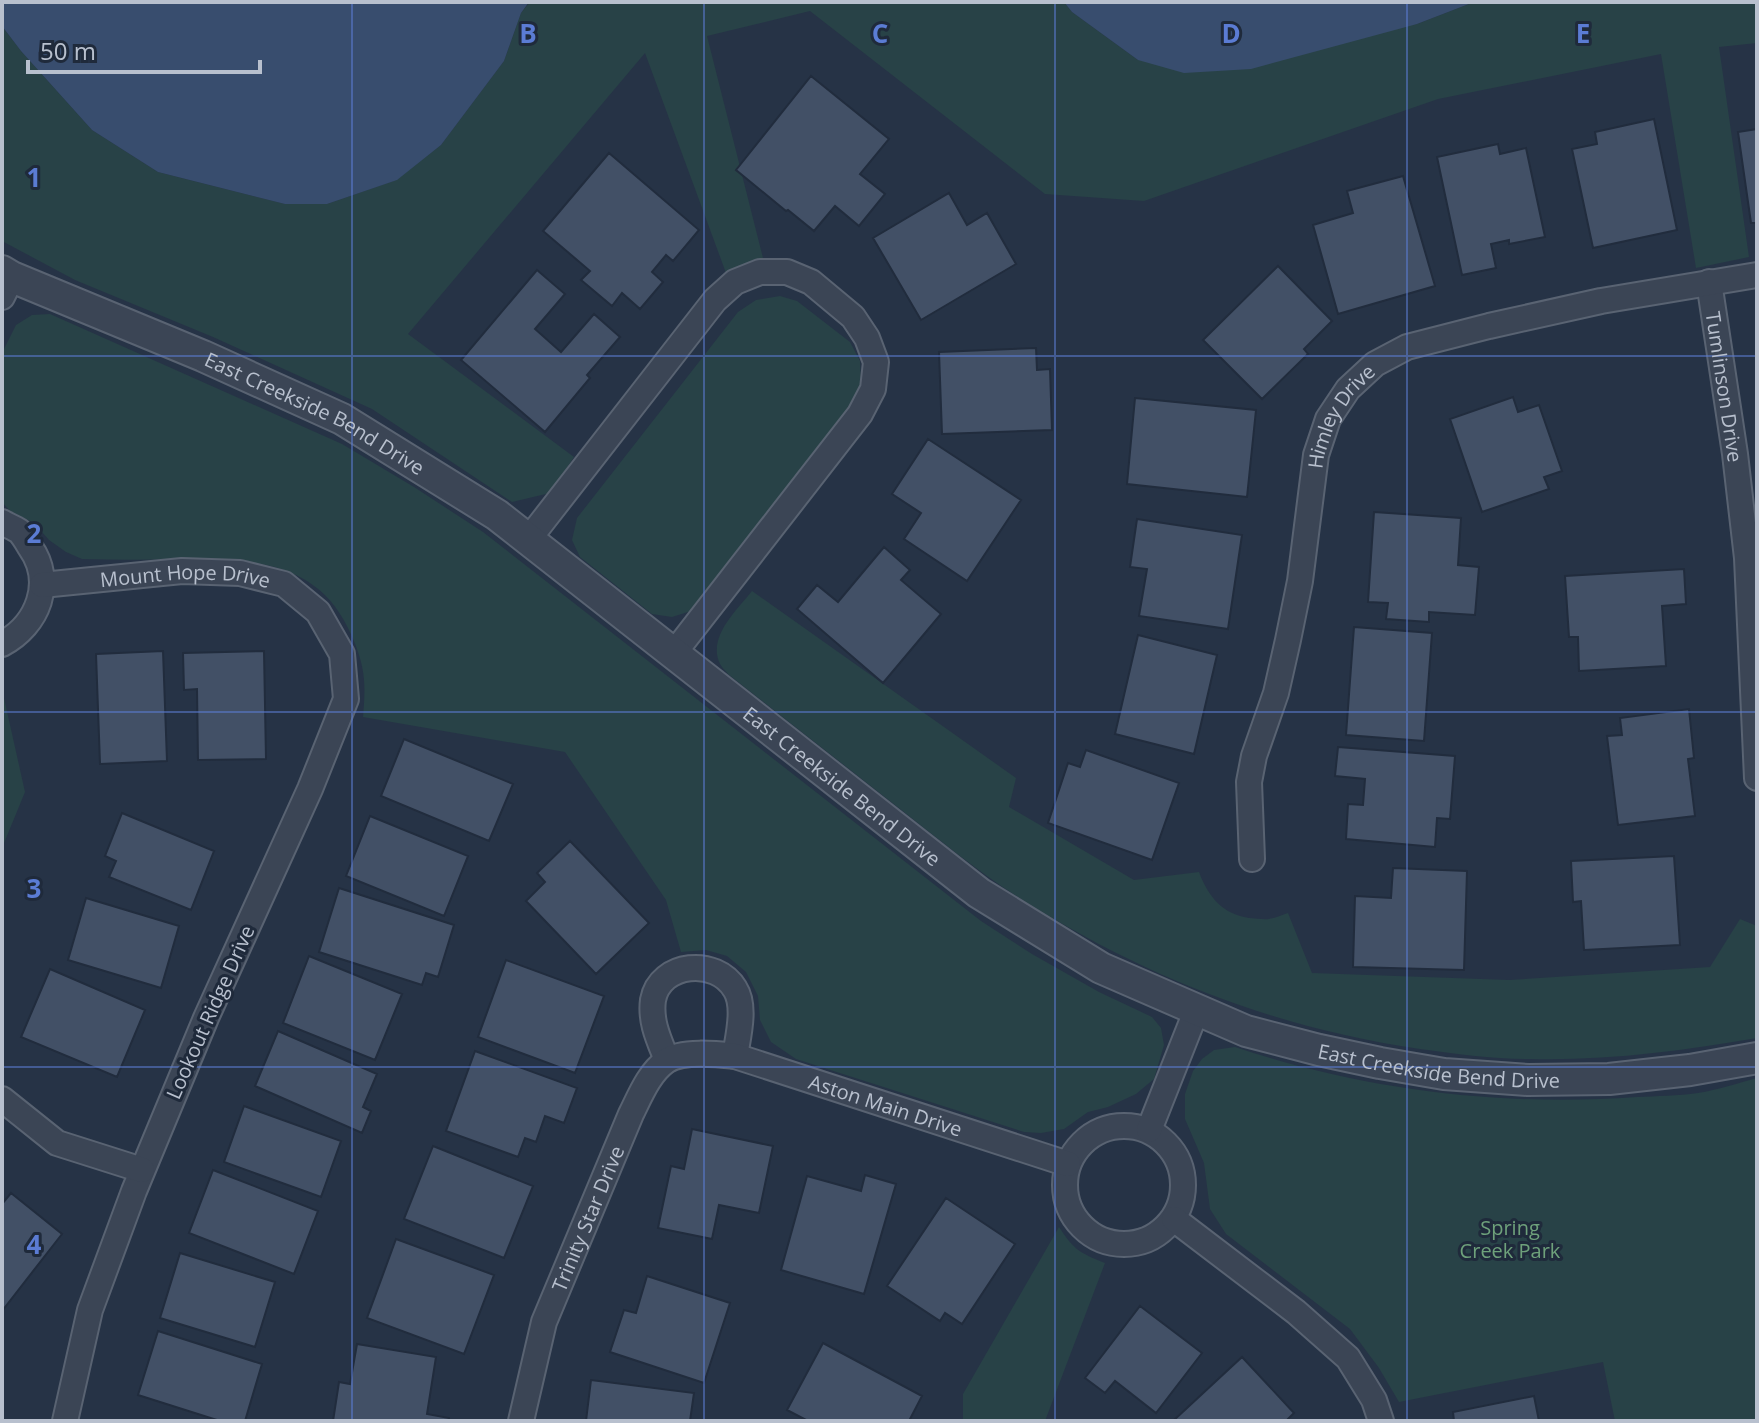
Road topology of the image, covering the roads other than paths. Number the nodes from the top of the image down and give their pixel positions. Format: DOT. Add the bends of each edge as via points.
graph roads {
  1 [pos="1757,275"];
  2 [pos="5,281"];
  3 [pos="1709,282"];
  4 [pos="2,522"];
  5 [pos="528,540"];
  6 [pos="42,585"];
  7 [pos="318,612"];
  8 [pos="2,644"];
  9 [pos="674,653"];
  10 [pos="1757,778"];
  11 [pos="1252,859"];
  12 [pos="1197,1009"];
  13 [pos="735,1056"];
  14 [pos="1757,1058"];
  15 [pos="667,1060"];
  16 [pos="2,1099"];
  17 [pos="1149,1130"];
  18 [pos="1068,1164"];
  19 [pos="142,1170"];
  20 [pos="1174,1219"];
  21 [pos="65,1421"];
  22 [pos="521,1421"];
  23 [pos="1381,1421"];
  1 -- 3 [label="street, Himley Drive"];
  2 -- 5 [label="street, East Creekside Bend Drive" via="203,356 342,419 497,515"];
  3 -- 10 [label="street, Tumlinson Drive" via="1747,558"];
  3 -- 11 [label="street, Himley Drive" via="1601,301 1407,347 1375,364 1348,389 1328,419 1316,455 1288,640 1254,756 1249,782"];
  4 -- 6 [label="street" via="20,532 37,556"];
  5 -- 9 [label="street, East Creekside Bend Drive"];
  5 -- 9 [label="street" via="715,300 735,282 760,272 787,272 811,282 853,317 867,338 876,362 873,389 860,414"];
  6 -- 7 [label="street, Mount Hope Drive" via="182,571 240,573 284,584"];
  6 -- 8 [label="street" via="37,609 24,629"];
  7 -- 19 [label="street, Lookout Ridge Drive" via="342,654 346,699"];
  9 -- 12 [label="street, East Creekside Bend Drive" via="979,893 1101,968"];
  12 -- 14 [label="street, East Creekside Bend Drive" via="1260,1035 1444,1074 1609,1079"];
  12 -- 17 [label="street"];
  13 -- 15 [label="street, Aston Main Drive" via="700,1052"];
  13 -- 15 [label="street" via="742,1016 736,989 718,972 701,967 677,971 653,998 653,1025"];
  13 -- 18 [label="street, Aston Main Drive"];
  15 -- 22 [label="street, Trinity Star Drive" via="648,1081 631,1114 544,1322"];
  16 -- 19 [label="street" via="57,1143"];
  17 -- 18 [label="street" via="1126,1125 1101,1130 1082,1143"];
  17 -- 20 [label="street" via="1170,1146 1182,1169 1184,1195"];
  18 -- 20 [label="street" via="1069,1207 1080,1226 1097,1239 1140,1244"];
  19 -- 21 [label="street, Lookout Ridge Drive" via="90,1310"];
  20 -- 23 [label="street" via="1348,1358"];
}
